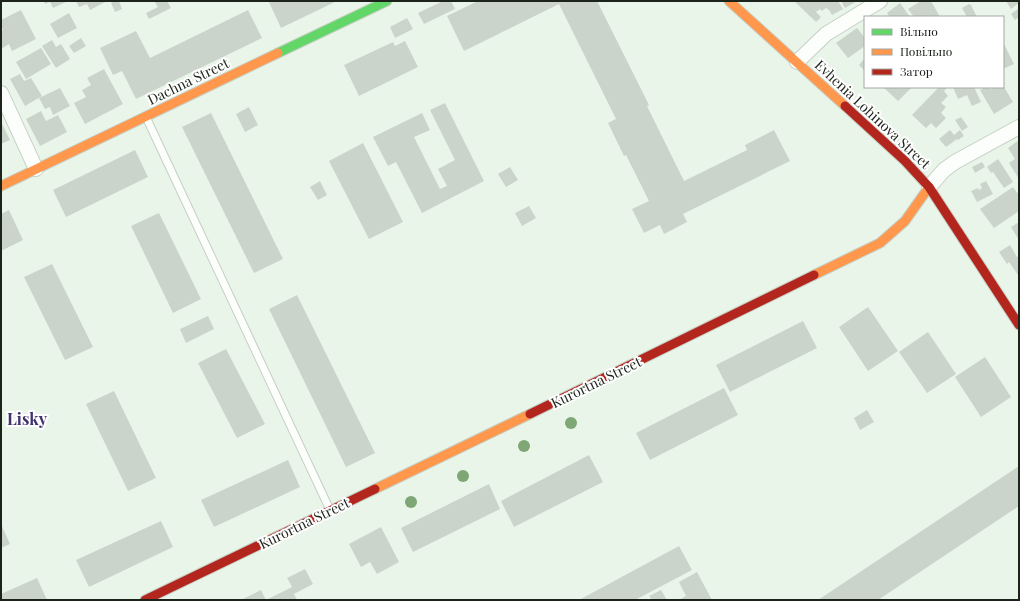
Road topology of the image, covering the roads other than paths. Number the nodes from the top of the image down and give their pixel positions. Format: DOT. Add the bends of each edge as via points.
graph roads {
  1 [pos="387,1"];
  2 [pos="729,1"];
  3 [pos="880,1"];
  4 [pos="797,62"];
  5 [pos="1,93"];
  6 [pos="146,117"];
  7 [pos="1019,128"];
  8 [pos="36,169"];
  9 [pos="1,186"];
  10 [pos="929,187"];
  11 [pos="1019,325"];
  12 [pos="330,510"];
  13 [pos="145,600"];
  1 -- 6 [label="street, Dachna Street"];
  2 -- 4 [label="street, Evhenia Lohinova Street"];
  3 -- 4 [label="street" via="826,34"];
  4 -- 10 [label="street, Evhenia Lohinova Street" via="905,160"];
  5 -- 8 [label="street"];
  6 -- 8 [label="street, Dachna Street"];
  6 -- 12 [label="lane"];
  7 -- 10 [label="street, Kurortna Street" via="956,162 944,170"];
  8 -- 9 [label="street, Dachna Street"];
  10 -- 11 [label="street, Evhenia Lohinova Street"];
  10 -- 12 [label="street, Kurortna Street" via="905,221 880,243"];
  12 -- 13 [label="street, Kurortna Street"];
}
